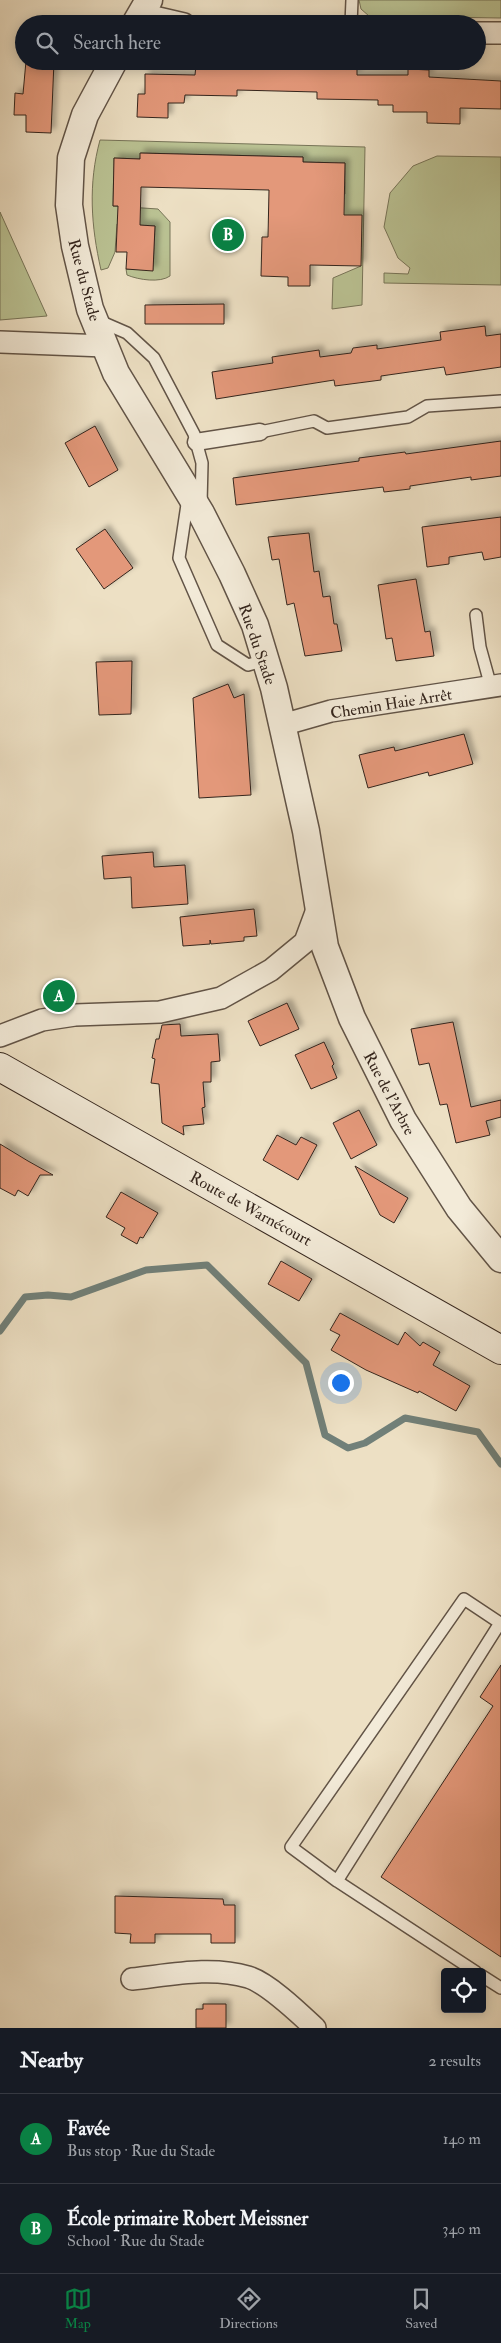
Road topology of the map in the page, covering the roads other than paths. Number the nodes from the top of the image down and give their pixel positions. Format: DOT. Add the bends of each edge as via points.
graph roads {
  1 [pos="352,0"];
  2 [pos="351,15"];
  3 [pos="486,33"];
  4 [pos="501,33"];
  5 [pos="109,70"];
  6 [pos="94,319"];
  7 [pos="0,342"];
  8 [pos="105,346"];
  9 [pos="501,401"];
  10 [pos="260,432"];
  11 [pos="196,442"];
  12 [pos="195,504"];
  13 [pos="476,615"];
  14 [pos="265,660"];
  15 [pos="496,686"];
  16 [pos="282,725"];
  17 [pos="318,907"];
  18 [pos="0,1036"];
  19 [pos="0,1067"];
  20 [pos="501,1259"];
  21 [pos="501,1350"];
  22 [pos="501,1623"];
  23 [pos="338,1881"];
  24 [pos="470,1968"];
  25 [pos="132,1978"];
  26 [pos="486,1979"];
  27 [pos="501,1988"];
  28 [pos="315,2028"];
  1 -- 2 [label="lane"];
  3 -- 4 [label="street"];
  5 -- 6 [label="street, Rue du Stade" via="85,115 71,158 69,205 75,246"];
  6 -- 8 [label="street, Rue du Stade"];
  6 -- 11 [label="lane" via="127,333 154,358"];
  7 -- 8 [label="street"];
  8 -- 12 [label="street, Rue du Stade" via="116,373"];
  9 -- 10 [label="lane" via="427,406 408,417 336,427 327,428 314,421"];
  10 -- 11 [label="street"];
  11 -- 12 [label="lane" via="202,463"];
  12 -- 14 [label="street, Rue du Stade" via="236,582 255,625"];
  12 -- 14 [label="lane" via="179,558 217,645 248,665"];
  13 -- 15 [label="lane" via="480,647"];
  14 -- 16 [label="street, Rue du Stade"];
  15 -- 16 [label="street, Chemin Haie Arrêt" via="331,711"];
  16 -- 17 [label="street, Rue du Stade" via="306,831"];
  17 -- 18 [label="street, Rue du Stade" via="305,942 271,970 221,998 160,1012 75,1015 42,1020"];
  17 -- 20 [label="street, Rue de l'Arbre" via="325,946 352,1018 403,1120 459,1208"];
  19 -- 21 [label="main road, Route de Warnécourt"];
  22 -- 23 [label="lane"];
  22 -- 23 [label="lane" via="464,1599 291,1847"];
  23 -- 24 [label="lane"];
  25 -- 28 [label="street" via="206,1971 249,1977 283,1999"];
  26 -- 27 [label="lane"];
}
